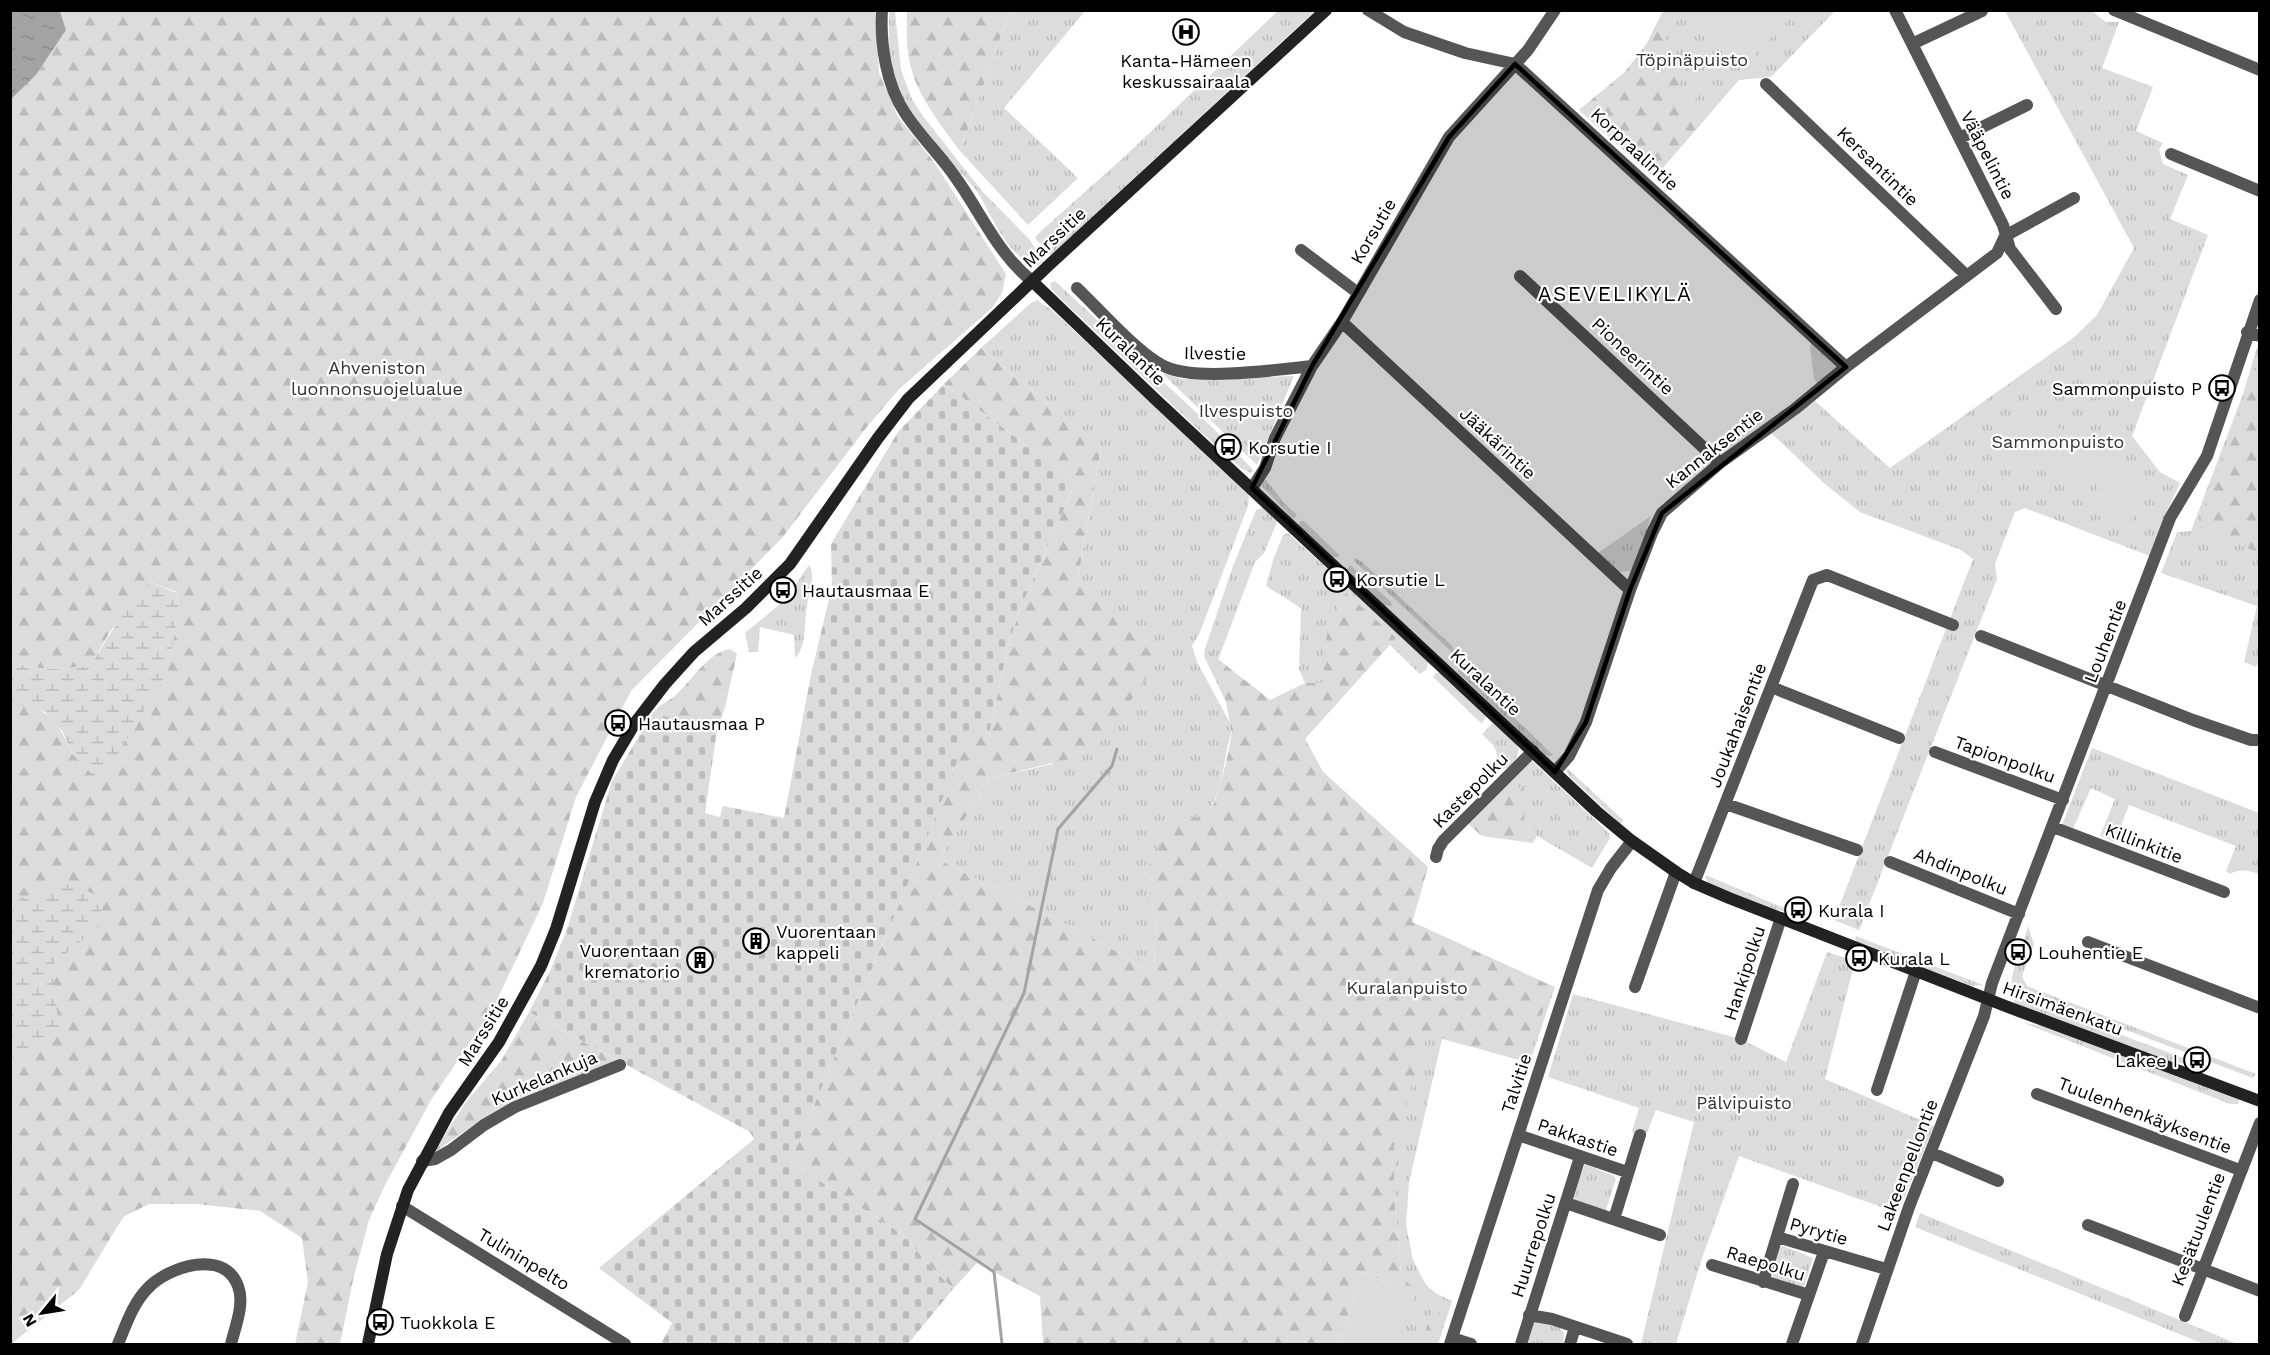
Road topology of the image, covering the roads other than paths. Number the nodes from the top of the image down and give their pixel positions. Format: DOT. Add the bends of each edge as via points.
graph roads {
  1 [pos="882,10"];
  2 [pos="1326,10"];
  3 [pos="1368,10"];
  4 [pos="1555,10"];
  5 [pos="1895,10"];
  6 [pos="2114,10"];
  7 [pos="1982,11"];
  8 [pos="1912,44"];
  9 [pos="1515,64"];
  10 [pos="2259,70"];
  11 [pos="1766,84"];
  12 [pos="2027,105"];
  13 [pos="1960,138"];
  14 [pos="2171,154"];
  15 [pos="2259,191"];
  16 [pos="2074,198"];
  17 [pos="2005,236"];
  18 [pos="1301,249"];
  19 [pos="1966,275"];
  20 [pos="1520,276"];
  21 [pos="1032,281"];
  22 [pos="1077,288"];
  23 [pos="1358,293"];
  24 [pos="2259,300"];
  25 [pos="2056,309"];
  26 [pos="1342,322"];
  27 [pos="2253,334"];
  28 [pos="1312,366"];
  29 [pos="1846,367"];
  30 [pos="1720,463"];
  31 [pos="1252,488"];
  32 [pos="1630,590"];
  33 [pos="1953,625"];
  34 [pos="1981,636"];
  35 [pos="2107,685"];
  36 [pos="1771,687"];
  37 [pos="1899,738"];
  38 [pos="2259,740"];
  39 [pos="1533,751"];
  40 [pos="1935,752"];
  41 [pos="1555,771"];
  42 [pos="2063,800"];
  43 [pos="1726,804"];
  44 [pos="2053,827"];
  45 [pos="1632,841"];
  46 [pos="1857,850"];
  47 [pos="1436,857"];
  48 [pos="1890,862"];
  49 [pos="1676,872"];
  50 [pos="1694,883"];
  51 [pos="2224,892"];
  52 [pos="2019,914"];
  53 [pos="1781,918"];
  54 [pos="2088,942"];
  55 [pos="1916,971"];
  56 [pos="1635,987"];
  57 [pos="1988,999"];
  58 [pos="2259,1008"];
  59 [pos="1741,1039"];
  60 [pos="620,1065"];
  61 [pos="1877,1090"];
  62 [pos="2037,1094"];
  63 [pos="2259,1101"];
  64 [pos="2259,1123"];
  65 [pos="1518,1135"];
  66 [pos="1640,1135"];
  67 [pos="1932,1153"];
  68 [pos="1580,1157"];
  69 [pos="422,1161"];
  70 [pos="2240,1170"];
  71 [pos="1627,1172"];
  72 [pos="1998,1181"];
  73 [pos="1793,1184"];
  74 [pos="1566,1203"];
  75 [pos="402,1206"];
  76 [pos="1614,1219"];
  77 [pos="2088,1225"];
  78 [pos="1660,1235"];
  79 [pos="1777,1237"];
  80 [pos="1824,1252"];
  81 [pos="1712,1265"];
  82 [pos="1886,1269"];
  83 [pos="2202,1270"];
  84 [pos="1763,1282"];
  85 [pos="2259,1291"];
  86 [pos="1809,1295"];
  87 [pos="1529,1315"];
  88 [pos="2185,1316"];
  89 [pos="1575,1327"];
  90 [pos="1451,1341"];
  91 [pos="118,1344"];
  92 [pos="231,1344"];
  93 [pos="368,1344"];
  94 [pos="625,1344"];
  95 [pos="1471,1344"];
  96 [pos="1521,1344"];
  97 [pos="1570,1344"];
  98 [pos="1627,1344"];
  99 [pos="1792,1344"];
  100 [pos="1862,1344"];
  1 -- 21 [label="street" via="884,52 903,110 956,178 1005,255"];
  2 -- 21 [label="main road, Marssitie"];
  3 -- 9 [label="street, Korpraalintie" via="1404,32"];
  4 -- 9 [label="street, Korsutie"];
  5 -- 8 [label="street, Vääpelintie"];
  6 -- 10 [label="street"];
  7 -- 8 [label="street"];
  8 -- 13 [label="street, Vääpelintie"];
  9 -- 23 [label="street, Korsutie" via="1449,137"];
  9 -- 29 [label="street, Korpraalintie"];
  11 -- 19 [label="street, Kersantintie"];
  12 -- 13 [label="street"];
  13 -- 17 [label="street, Vääpelintie"];
  14 -- 15 [label="street"];
  16 -- 17 [label="street"];
  17 -- 19 [label="street, Kannaksentie" via="1997,253"];
  17 -- 25 [label="street, Vääpelintie" via="2010,249"];
  18 -- 23 [label="street"];
  19 -- 29 [label="street, Kannaksentie"];
  20 -- 30 [label="street, Pioneerintie"];
  21 -- 31 [label="main road, Kuralantie"];
  21 -- 69 [label="main road, Marssitie" via="908,399 790,564 694,652 634,723 595,802 541,966 500,1042 449,1113"];
  22 -- 28 [label="street, Ilvestie" via="1164,367 1183,373"];
  23 -- 26 [label="street, Korsutie"];
  24 -- 27 [label="street, Louhentie"];
  26 -- 28 [label="street, Korsutie"];
  26 -- 32 [label="street, Jääkärintie"];
  27 -- 35 [label="street, Louhentie" via="2207,456 2170,518"];
  28 -- 31 [label="street, Korsutie"];
  29 -- 30 [label="street, Kannaksentie"];
  30 -- 32 [label="street, Kannaksentie" via="1662,513"];
  31 -- 39 [label="main road, Kuralantie"];
  32 -- 41 [label="street, Kannaksentie" via="1586,722 1569,756"];
  33 -- 36 [label="street, Joukahaisentie" via="1827,576 1813,580"];
  34 -- 35 [label="street"];
  35 -- 38 [label="street" via="2193,720"];
  35 -- 42 [label="street, Louhentie"];
  36 -- 37 [label="street"];
  36 -- 43 [label="street, Joukahaisentie"];
  39 -- 41 [label="main road, Kuralantie"];
  39 -- 47 [label="street, Kastepolku" via="1443,841"];
  40 -- 42 [label="street, Tapionpolku"];
  41 -- 45 [label="main road, Kuralantie"];
  42 -- 44 [label="street, Louhentie"];
  43 -- 46 [label="street"];
  43 -- 50 [label="street, Joukahaisentie"];
  44 -- 51 [label="street, Killinkitie"];
  44 -- 52 [label="street, Louhentie"];
  45 -- 49 [label="main road, Kuralantie"];
  45 -- 65 [label="street, Talvitie" via="1598,890"];
  48 -- 52 [label="street, Ahdinpolku"];
  49 -- 50 [label="main road, Kuralantie"];
  49 -- 56 [label="street"];
  50 -- 53 [label="main road, Kuralantie"];
  52 -- 57 [label="street, Louhentie"];
  53 -- 55 [label="main road, Kuralantie"];
  53 -- 59 [label="street, Hankipolku"];
  54 -- 58 [label="street"];
  55 -- 57 [label="main road, Kuralantie"];
  55 -- 61 [label="street"];
  57 -- 63 [label="main road, Hirsimäenkatu"];
  57 -- 67 [label="street, Lakeenpellontie"];
  60 -- 69 [label="street, Kurkelankuja" via="515,1107 451,1150"];
  62 -- 70 [label="street, Tuulenhenkäyksentie"];
  64 -- 70 [label="street, Kesätuulentie"];
  65 -- 68 [label="street, Pakkastie"];
  65 -- 90 [label="street, Talvitie"];
  66 -- 71 [label="street"];
  67 -- 72 [label="street"];
  67 -- 82 [label="street, Lakeenpellontie"];
  68 -- 71 [label="street, Pakkastie"];
  68 -- 74 [label="street, Huurrepolku"];
  69 -- 75 [label="main road, Marssitie"];
  70 -- 83 [label="street, Kesätuulentie"];
  71 -- 76 [label="street"];
  73 -- 79 [label="street"];
  74 -- 76 [label="street"];
  74 -- 87 [label="street, Huurrepolku"];
  75 -- 93 [label="main road, Marssitie" via="387,1254"];
  75 -- 94 [label="street, Tulininpelto"];
  76 -- 78 [label="street"];
  77 -- 83 [label="street"];
  79 -- 80 [label="street, Pyrytie"];
  79 -- 84 [label="street"];
  80 -- 82 [label="street, Pyrytie"];
  80 -- 86 [label="street"];
  81 -- 84 [label="street, Raepolku"];
  82 -- 100 [label="street, Lakeenpellontie"];
  83 -- 85 [label="street"];
  83 -- 88 [label="street, Kesätuulentie"];
  84 -- 86 [label="street, Raepolku"];
  86 -- 99 [label="street"];
  87 -- 89 [label="street"];
  87 -- 96 [label="street, Huurrepolku"];
  89 -- 97 [label="street"];
  89 -- 98 [label="street"];
  90 -- 95 [label="street"];
  91 -- 92 [label="street" via="137,1302 148,1288 175,1269 195,1264 217,1266 238,1286 240,1306"];
}
